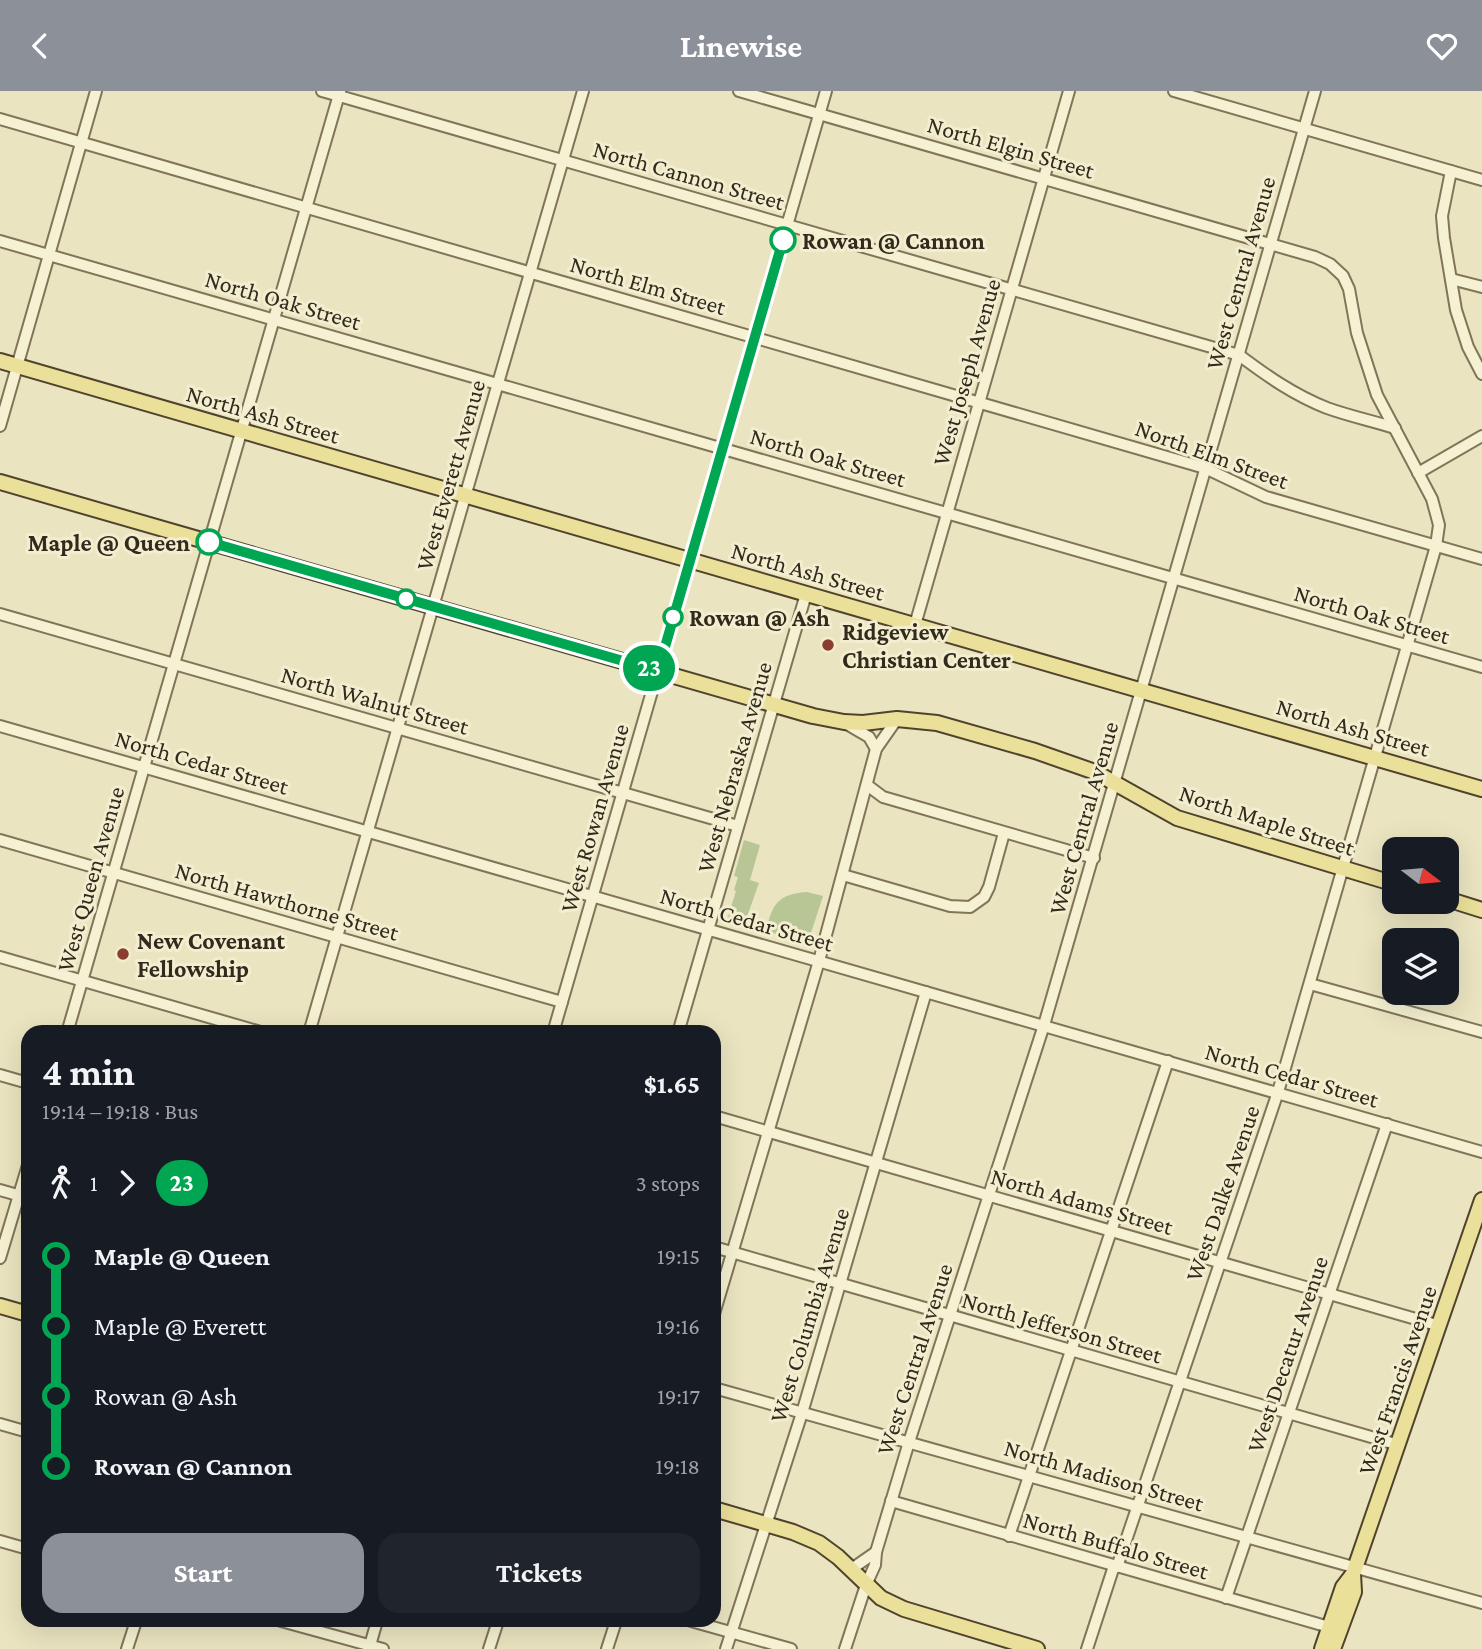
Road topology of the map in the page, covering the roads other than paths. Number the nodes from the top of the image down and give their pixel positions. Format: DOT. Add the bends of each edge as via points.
graph roads {
  1 [pos="96,91"];
  2 [pos="322,91"];
  3 [pos="583,91"];
  4 [pos="739,91"];
  5 [pos="826,91"];
  6 [pos="1069,91"];
  7 [pos="1174,91"];
  8 [pos="1315,91"];
  9 [pos="340,93"];
  10 [pos="820,114"];
  11 [pos="0,119"];
  12 [pos="1304,128"];
  13 [pos="81,143"];
  14 [pos="563,161"];
  15 [pos="1451,171"];
  16 [pos="1044,179"];
  17 [pos="1482,180"];
  18 [pos="305,209"];
  19 [pos="788,225"];
  20 [pos="0,241"];
  21 [pos="1271,244"];
  22 [pos="49,255"];
  23 [pos="529,273"];
  24 [pos="1451,279"];
  25 [pos="1482,288"];
  26 [pos="1012,289"];
  27 [pos="274,320"];
  28 [pos="754,338"];
  29 [pos="1239,355"];
  30 [pos="0,361"];
  31 [pos="18,366"];
  32 [pos="1482,374"];
  33 [pos="498,384"];
  34 [pos="979,402"];
  35 [pos="0,426"];
  36 [pos="1395,428"];
  37 [pos="241,431"];
  38 [pos="1482,436"];
  39 [pos="723,448"];
  40 [pos="1205,468"];
  41 [pos="1419,473"];
  42 [pos="0,482"];
  43 [pos="465,496"];
  44 [pos="946,513"];
  45 [pos="209,542"];
  46 [pos="1436,546"];
  47 [pos="1482,559"];
  48 [pos="690,560"];
  49 [pos="1174,579"];
  50 [pos="806,594"];
  51 [pos="433,607"];
  52 [pos="0,614"];
  53 [pos="915,625"];
  54 [pos="1408,646"];
  55 [pos="174,664"];
  56 [pos="1482,667"];
  57 [pos="658,671"];
  58 [pos="1142,690"];
  59 [pos="774,705"];
  60 [pos="897,719"];
  61 [pos="844,722"];
  62 [pos="0,726"];
  63 [pos="398,729"];
  64 [pos="876,749"];
  65 [pos="1375,758"];
  66 [pos="143,768"];
  67 [pos="1115,782"];
  68 [pos="867,785"];
  69 [pos="1482,789"];
  70 [pos="623,794"];
  71 [pos="738,826"];
  72 [pos="369,832"];
  73 [pos="1004,833"];
  74 [pos="0,840"];
  75 [pos="1094,858"];
  76 [pos="1342,869"];
  77 [pos="114,873"];
  78 [pos="843,874"];
  79 [pos="1382,880"];
  80 [pos="593,897"];
  81 [pos="1460,903"];
  82 [pos="1482,909"];
  83 [pos="709,930"];
  84 [pos="338,937"];
  85 [pos="0,957"];
  86 [pos="818,961"];
  87 [pos="83,981"];
  88 [pos="1310,984"];
  89 [pos="926,992"];
  90 [pos="562,1002"];
  91 [pos="69,1025"];
  92 [pos="236,1025"];
  93 [pos="311,1025"];
  94 [pos="555,1025"];
  95 [pos="680,1025"];
  96 [pos="1044,1025"];
  97 [pos="1482,1032"];
  98 [pos="1168,1061"];
  99 [pos="0,1075"];
  100 [pos="21,1081"];
  101 [pos="1278,1092"];
  102 [pos="721,1118"];
  103 [pos="1387,1124"];
  104 [pos="768,1131"];
  105 [pos="1482,1152"];
  106 [pos="876,1163"];
  107 [pos="0,1190"];
  108 [pos="21,1196"];
  109 [pos="989,1197"];
  110 [pos="1482,1200"];
  111 [pos="21,1202"];
  112 [pos="1112,1231"];
  113 [pos="721,1249"];
  114 [pos="732,1252"];
  115 [pos="0,1258"];
  116 [pos="1221,1263"];
  117 [pos="840,1284"];
  118 [pos="721,1290"];
  119 [pos="1330,1294"];
  120 [pos="0,1306"];
  121 [pos="21,1312"];
  122 [pos="950,1316"];
  123 [pos="1440,1325"];
  124 [pos="1071,1351"];
  125 [pos="1180,1382"];
  126 [pos="721,1390"];
  127 [pos="802,1413"];
  128 [pos="1289,1413"];
  129 [pos="0,1424"];
  130 [pos="21,1430"];
  131 [pos="909,1441"];
  132 [pos="1399,1445"];
  133 [pos="1028,1475"];
  134 [pos="891,1501"];
  135 [pos="1139,1506"];
  136 [pos="721,1511"];
  137 [pos="765,1523"];
  138 [pos="1009,1536"];
  139 [pos="1247,1538"];
  140 [pos="0,1541"];
  141 [pos="21,1547"];
  142 [pos="876,1552"];
  143 [pos="1115,1567"];
  144 [pos="850,1570"];
  145 [pos="1354,1570"];
  146 [pos="866,1585"];
  147 [pos="1226,1598"];
  148 [pos="1482,1603"];
  149 [pos="134,1627"];
  150 [pos="301,1627"];
  151 [pos="375,1627"];
  152 [pos="496,1627"];
  153 [pos="614,1627"];
  154 [pos="711,1627"];
  155 [pos="1329,1627"];
  156 [pos="731,1633"];
  157 [pos="369,1647"];
  158 [pos="127,1649"];
  159 [pos="383,1649"];
  160 [pos="489,1649"];
  161 [pos="607,1649"];
  162 [pos="726,1649"];
  163 [pos="791,1649"];
  164 [pos="845,1649"];
  165 [pos="1037,1649"];
  166 [pos="1087,1649"];
  167 [pos="1322,1649"];
  168 [pos="1333,1649"];
  1 -- 13 [label="street"];
  2 -- 9 [label="street, North Cannon Street"];
  3 -- 14 [label="street, West Everett Avenue"];
  4 -- 10 [label="street, North Elgin Street"];
  5 -- 10 [label="street, West Rowan Avenue"];
  6 -- 16 [label="street, West Joseph Avenue"];
  7 -- 12 [label="street"];
  8 -- 12 [label="street, West Central Avenue"];
  9 -- 14 [label="street, North Cannon Street"];
  9 -- 18 [label="street, West Queen Avenue"];
  10 -- 16 [label="street, North Elgin Street"];
  10 -- 19 [label="street, West Rowan Avenue"];
  11 -- 13 [label="street, North Elm Street"];
  12 -- 15 [label="street"];
  12 -- 21 [label="street, West Central Avenue"];
  13 -- 18 [label="street, North Elm Street"];
  13 -- 22 [label="street"];
  14 -- 19 [label="street, North Cannon Street"];
  14 -- 23 [label="street, West Everett Avenue"];
  15 -- 17 [label="street"];
  15 -- 24 [label="street" via="1442,216"];
  16 -- 21 [label="street, North Elgin Street"];
  16 -- 26 [label="street, West Joseph Avenue"];
  18 -- 23 [label="street, North Elm Street"];
  18 -- 27 [label="street, West Queen Avenue"];
  19 -- 26 [label="street, North Cannon Street"];
  19 -- 28 [label="street, West Rowan Avenue"];
  20 -- 22 [label="street, North Oak Street"];
  21 -- 29 [label="street, West Central Avenue"];
  21 -- 36 [label="street, North Elgin Street" via="1315,257 1343,276 1366,364"];
  22 -- 27 [label="street, North Oak Street"];
  22 -- 31 [label="street"];
  23 -- 28 [label="street, North Elm Street"];
  23 -- 33 [label="street, West Everett Avenue"];
  24 -- 25 [label="street"];
  24 -- 32 [label="street" via="1456,310"];
  26 -- 29 [label="street, North Cannon Street"];
  26 -- 34 [label="street, West Joseph Avenue"];
  27 -- 33 [label="street, North Oak Street"];
  27 -- 37 [label="street, West Queen Avenue"];
  28 -- 34 [label="street, North Elm Street"];
  28 -- 39 [label="street, West Rowan Avenue"];
  29 -- 36 [label="street, North Cannon Street" via="1296,394"];
  29 -- 40 [label="street, West Central Avenue"];
  30 -- 31 [label="main road, North Ash Street"];
  31 -- 35 [label="street"];
  31 -- 37 [label="main road, North Ash Street"];
  33 -- 39 [label="street, North Oak Street"];
  33 -- 43 [label="street, West Everett Avenue"];
  34 -- 40 [label="street, North Elm Street"];
  34 -- 44 [label="street, West Joseph Avenue"];
  36 -- 41 [label="street, West Dalke Avenue"];
  37 -- 43 [label="main road, North Ash Street"];
  37 -- 45 [label="street, West Queen Avenue"];
  38 -- 41 [label="street"];
  39 -- 44 [label="street, North Oak Street"];
  39 -- 48 [label="street, West Rowan Avenue"];
  40 -- 46 [label="street, North Elm Street" via="1266,497"];
  40 -- 49 [label="street, West Central Avenue"];
  41 -- 46 [label="street, West Dalke Avenue" via="1439,525"];
  42 -- 45 [label="main road, North Maple Street"];
  43 -- 48 [label="main road, North Ash Street"];
  43 -- 51 [label="street, West Everett Avenue"];
  44 -- 49 [label="street, North Oak Street"];
  44 -- 53 [label="street, West Joseph Avenue"];
  45 -- 51 [label="main road, North Maple Street"];
  45 -- 55 [label="street, West Queen Avenue"];
  46 -- 47 [label="street, North Elm Street"];
  46 -- 54 [label="street, West Dalke Avenue"];
  48 -- 50 [label="main road, North Ash Street"];
  48 -- 57 [label="street, West Rowan Avenue"];
  49 -- 54 [label="street, North Oak Street"];
  49 -- 58 [label="street, West Central Avenue"];
  50 -- 53 [label="main road, North Ash Street"];
  50 -- 59 [label="street, West Nebraska Avenue"];
  51 -- 57 [label="main road, North Maple Street"];
  51 -- 63 [label="street, West Everett Avenue"];
  52 -- 55 [label="street, North Walnut Street"];
  53 -- 58 [label="main road, North Ash Street"];
  54 -- 56 [label="street, North Oak Street"];
  54 -- 65 [label="street, West Dalke Avenue"];
  55 -- 63 [label="street, North Walnut Street"];
  55 -- 66 [label="street, West Queen Avenue"];
  57 -- 59 [label="main road, North Maple Street"];
  57 -- 70 [label="street, West Rowan Avenue"];
  58 -- 65 [label="main road, North Ash Street"];
  58 -- 67 [label="street, West Central Avenue"];
  59 -- 61 [label="main road, North Maple Street"];
  59 -- 71 [label="street, West Nebraska Avenue"];
  60 -- 61 [label="main road, North Maple Street"];
  60 -- 64 [label="street"];
  60 -- 67 [label="main road, North Maple Street" via="974,733 1077,764"];
  61 -- 64 [label="street" via="869,737"];
  62 -- 66 [label="street, North Cedar Street"];
  63 -- 70 [label="street, North Walnut Street"];
  63 -- 72 [label="street, West Everett Avenue"];
  64 -- 68 [label="street"];
  65 -- 69 [label="main road, North Ash Street"];
  65 -- 76 [label="street, West Dalke Avenue"];
  66 -- 72 [label="street, North Cedar Street"];
  66 -- 77 [label="street, West Queen Avenue"];
  67 -- 75 [label="street, West Central Avenue"];
  67 -- 76 [label="main road, North Maple Street" via="1177,818"];
  68 -- 73 [label="street" via="883,797"];
  68 -- 78 [label="street"];
  70 -- 71 [label="street, North Walnut Street"];
  70 -- 80 [label="street, West Rowan Avenue"];
  71 -- 83 [label="street, West Nebraska Avenue"];
  72 -- 80 [label="street, North Cedar Street"];
  72 -- 84 [label="street, West Everett Avenue"];
  73 -- 75 [label="street"];
  73 -- 78 [label="street" via="989,887 970,907 950,906"];
  74 -- 77 [label="street, North Hawthorne Street"];
  75 -- 96 [label="street, West Central Avenue"];
  76 -- 79 [label="main road, North Maple Street"];
  76 -- 88 [label="street, West Dalke Avenue"];
  77 -- 84 [label="street, North Hawthorne Street"];
  77 -- 87 [label="street, West Queen Avenue"];
  78 -- 86 [label="street"];
  80 -- 83 [label="street, North Cedar Street"];
  80 -- 90 [label="street, West Rowan Avenue"];
  81 -- 82 [label="main road"];
  83 -- 86 [label="street, North Cedar Street"];
  83 -- 95 [label="street, West Nebraska Avenue"];
  84 -- 90 [label="street, North Hawthorne Street"];
  84 -- 93 [label="street, West Everett Avenue"];
  85 -- 87 [label="street"];
  86 -- 89 [label="street, North Cedar Street"];
  86 -- 104 [label="street"];
  87 -- 91 [label="street, West Queen Avenue"];
  87 -- 92 [label="street"];
  88 -- 97 [label="street"];
  88 -- 101 [label="street, West Dalke Avenue"];
  89 -- 96 [label="street, North Cedar Street"];
  89 -- 106 [label="street, West Columbia Avenue"];
  90 -- 94 [label="street, West Rowan Avenue"];
  96 -- 98 [label="street, North Cedar Street"];
  96 -- 109 [label="street, West Central Avenue"];
  98 -- 101 [label="street, North Cedar Street"];
  98 -- 112 [label="street"];
  99 -- 100 [label="street"];
  101 -- 103 [label="street, North Cedar Street"];
  101 -- 116 [label="street, West Dalke Avenue"];
  102 -- 104 [label="street, North Adams Street"];
  103 -- 105 [label="street, North Cedar Street"];
  103 -- 119 [label="street, West Decatur Avenue"];
  104 -- 106 [label="street, North Adams Street"];
  104 -- 114 [label="street"];
  106 -- 109 [label="street, North Adams Street"];
  106 -- 117 [label="street, West Columbia Avenue"];
  107 -- 108 [label="street"];
  109 -- 112 [label="street, North Adams Street"];
  109 -- 122 [label="street, West Central Avenue"];
  110 -- 123 [label="main road, West Francis Avenue"];
  111 -- 115 [label="street"];
  112 -- 116 [label="street, North Adams Street"];
  112 -- 124 [label="street"];
  113 -- 114 [label="street, North Jefferson Street"];
  114 -- 117 [label="street, North Jefferson Street"];
  114 -- 118 [label="street"];
  116 -- 119 [label="street, North Adams Street"];
  116 -- 125 [label="street, West Dalke Avenue"];
  117 -- 122 [label="street, North Jefferson Street"];
  117 -- 127 [label="street, West Columbia Avenue"];
  119 -- 123 [label="street, North Adams Street"];
  119 -- 128 [label="street, West Decatur Avenue"];
  120 -- 121 [label="main road"];
  122 -- 124 [label="street, North Jefferson Street"];
  122 -- 131 [label="street, West Central Avenue"];
  123 -- 132 [label="main road, West Francis Avenue"];
  124 -- 125 [label="street, North Jefferson Street"];
  124 -- 133 [label="street"];
  125 -- 128 [label="street, North Jefferson Street"];
  125 -- 135 [label="street, West Dalke Avenue"];
  126 -- 127 [label="street, North Madison Street"];
  127 -- 131 [label="street, North Madison Street"];
  127 -- 137 [label="street, West Columbia Avenue"];
  128 -- 132 [label="street, North Jefferson Street"];
  128 -- 139 [label="street, West Decatur Avenue"];
  129 -- 130 [label="street"];
  131 -- 133 [label="street, North Madison Street"];
  131 -- 134 [label="street, West Central Avenue"];
  132 -- 145 [label="main road, West Francis Avenue"];
  133 -- 135 [label="street, North Madison Street"];
  133 -- 138 [label="street"];
  134 -- 138 [label="street, North Buffalo Street"];
  134 -- 142 [label="street, West Central Avenue"];
  135 -- 139 [label="street, North Madison Street"];
  135 -- 143 [label="street, West Dalke Avenue"];
  136 -- 137 [label="main road"];
  137 -- 144 [label="main road" via="819,1543"];
  137 -- 156 [label="street, West Columbia Avenue"];
  138 -- 143 [label="street, North Buffalo Street"];
  139 -- 145 [label="street, North Madison Street"];
  139 -- 147 [label="street, West Decatur Avenue"];
  140 -- 141 [label="street"];
  142 -- 144 [label="street"];
  142 -- 146 [label="street, West Central Avenue"];
  143 -- 147 [label="street, North Buffalo Street"];
  143 -- 166 [label="street, West Dalke Avenue"];
  144 -- 146 [label="main road"];
  145 -- 148 [label="street, North Madison Street"];
  145 -- 155 [label="main road, West Francis Avenue"];
  145 -- 168 [label="main road, West Francis Avenue" via="1354,1592"];
  146 -- 164 [label="street, West Central Avenue"];
  146 -- 165 [label="main road" via="904,1609"];
  147 -- 155 [label="street, North Buffalo Street"];
  149 -- 158 [label="street"];
  150 -- 157 [label="street"];
  151 -- 157 [label="street"];
  152 -- 160 [label="street"];
  153 -- 161 [label="street"];
  154 -- 156 [label="street"];
  155 -- 167 [label="main road, West Francis Avenue"];
  156 -- 162 [label="street, West Columbia Avenue"];
  156 -- 163 [label="street"];
  157 -- 159 [label="street"];
}
